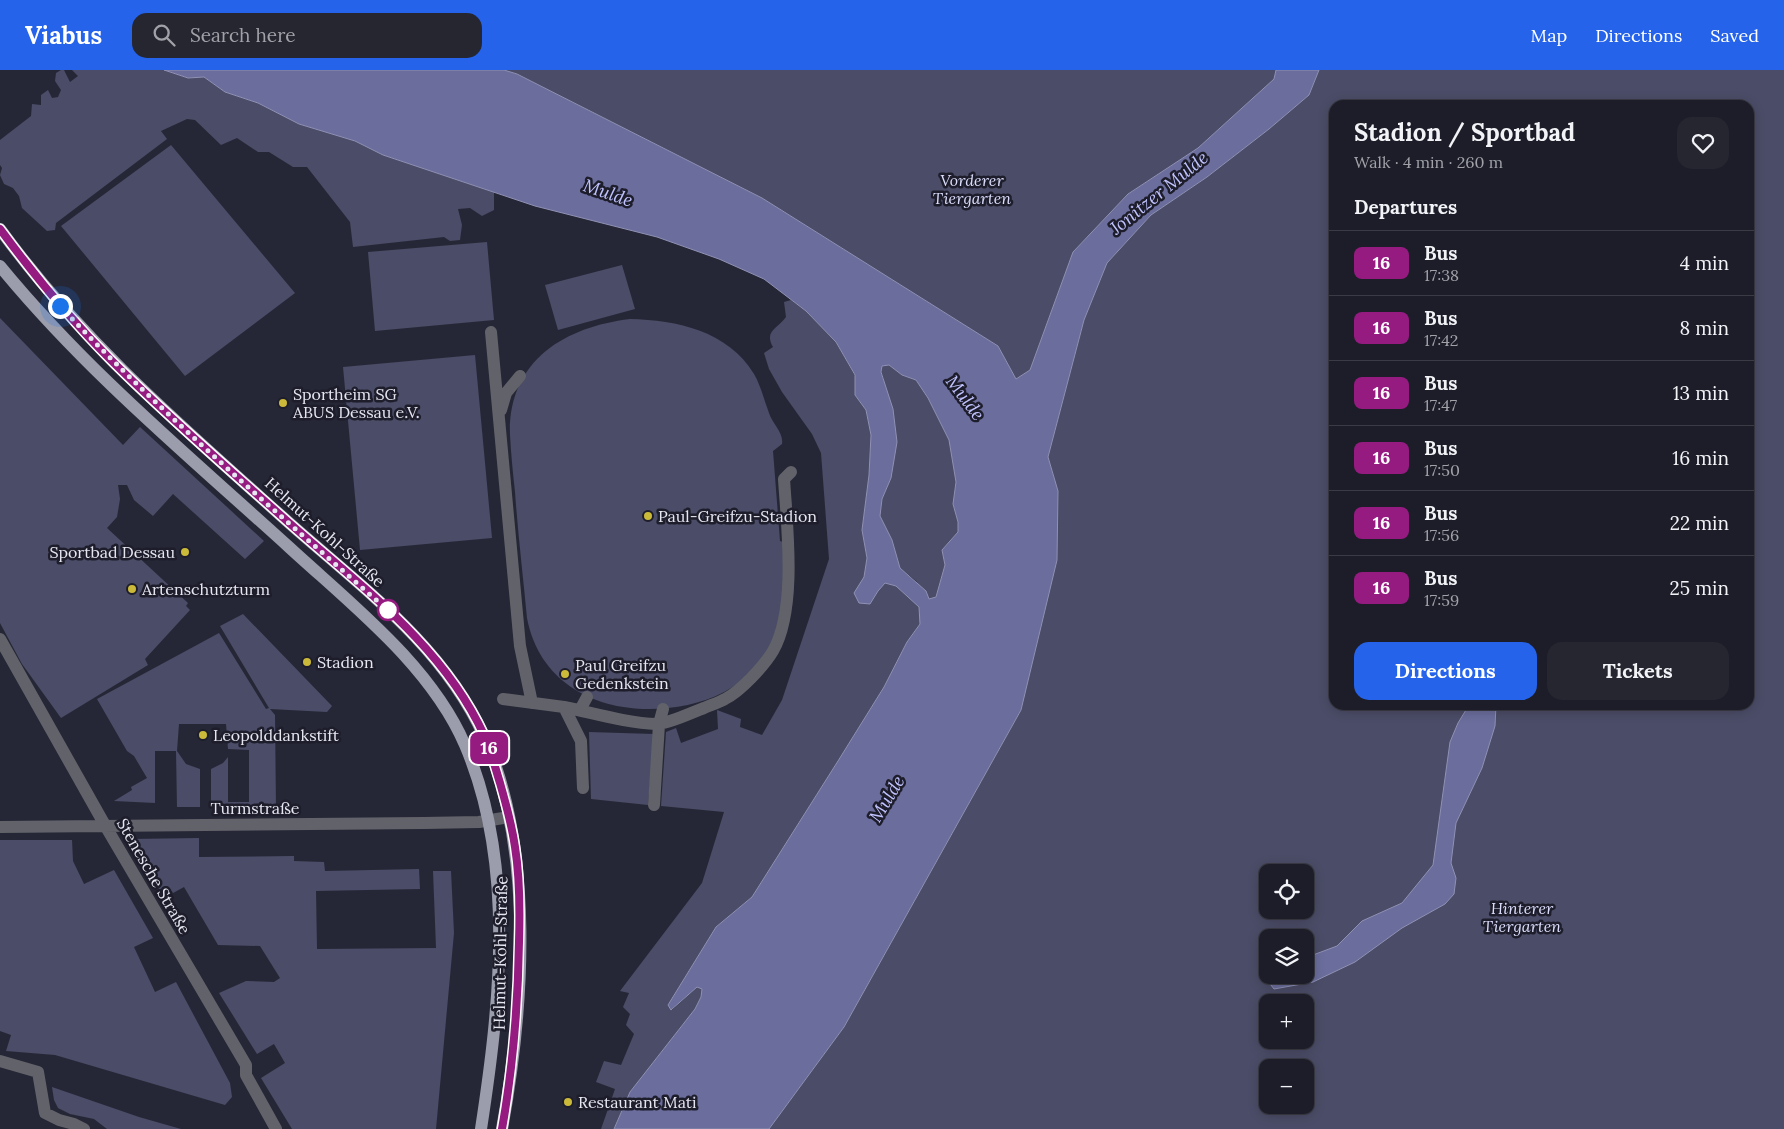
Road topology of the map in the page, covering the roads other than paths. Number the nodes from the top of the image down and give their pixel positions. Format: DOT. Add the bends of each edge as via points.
graph roads {
  1 [pos="0,229"];
  2 [pos="0,266"];
  3 [pos="491,332"];
  4 [pos="520,376"];
  5 [pos="504,414"];
  6 [pos="783,474"];
  7 [pos="0,639"];
  8 [pos="587,697"];
  9 [pos="503,699"];
  10 [pos="532,703"];
  11 [pos="564,707"];
  12 [pos="663,709"];
  13 [pos="580,710"];
  14 [pos="659,724"];
  15 [pos="584,788"];
  16 [pos="654,805"];
  17 [pos="509,817"];
  18 [pos="488,821"];
  19 [pos="0,827"];
  20 [pos="106,827"];
  21 [pos="0,1061"];
  22 [pos="84,1129"];
  23 [pos="276,1129"];
  24 [pos="481,1129"];
  25 [pos="502,1129"];
  1 -- 17 [label="main road, Helmut-Kohl-Straße" via="60,306 110,359 422,643 469,707 484,736"];
  2 -- 18 [label="main road, Helmut-Kohl-Straße" via="98,374 400,651 433,691 459,732"];
  3 -- 5 [label="street"];
  4 -- 5 [label="street" via="506,393"];
  5 -- 10 [label="street"];
  6 -- 14 [label="street" via="788,590 774,650 756,674 726,699"];
  7 -- 20 [label="street, Stenesche Straße"];
  8 -- 13 [label="street"];
  9 -- 10 [label="street"];
  10 -- 11 [label="street"];
  11 -- 13 [label="street"];
  11 -- 15 [label="street" via="581,741"];
  12 -- 14 [label="street"];
  13 -- 14 [label="street"];
  14 -- 16 [label="street"];
  17 -- 18 [label="street, Turmstraße"];
  17 -- 25 [label="main road, Helmut-Kohl-Straße" via="518,872 519,970 515,1034"];
  18 -- 20 [label="street, Turmstraße"];
  18 -- 24 [label="main road, Helmut-Kohl-Straße" via="496,864 498,952 496,1015"];
  19 -- 20 [label="street, Turmstraße"];
  20 -- 23 [label="street, Stenesche Straße" via="246,1065 246,1075"];
  21 -- 22 [label="street" via="38,1072 45,1113"];
}
